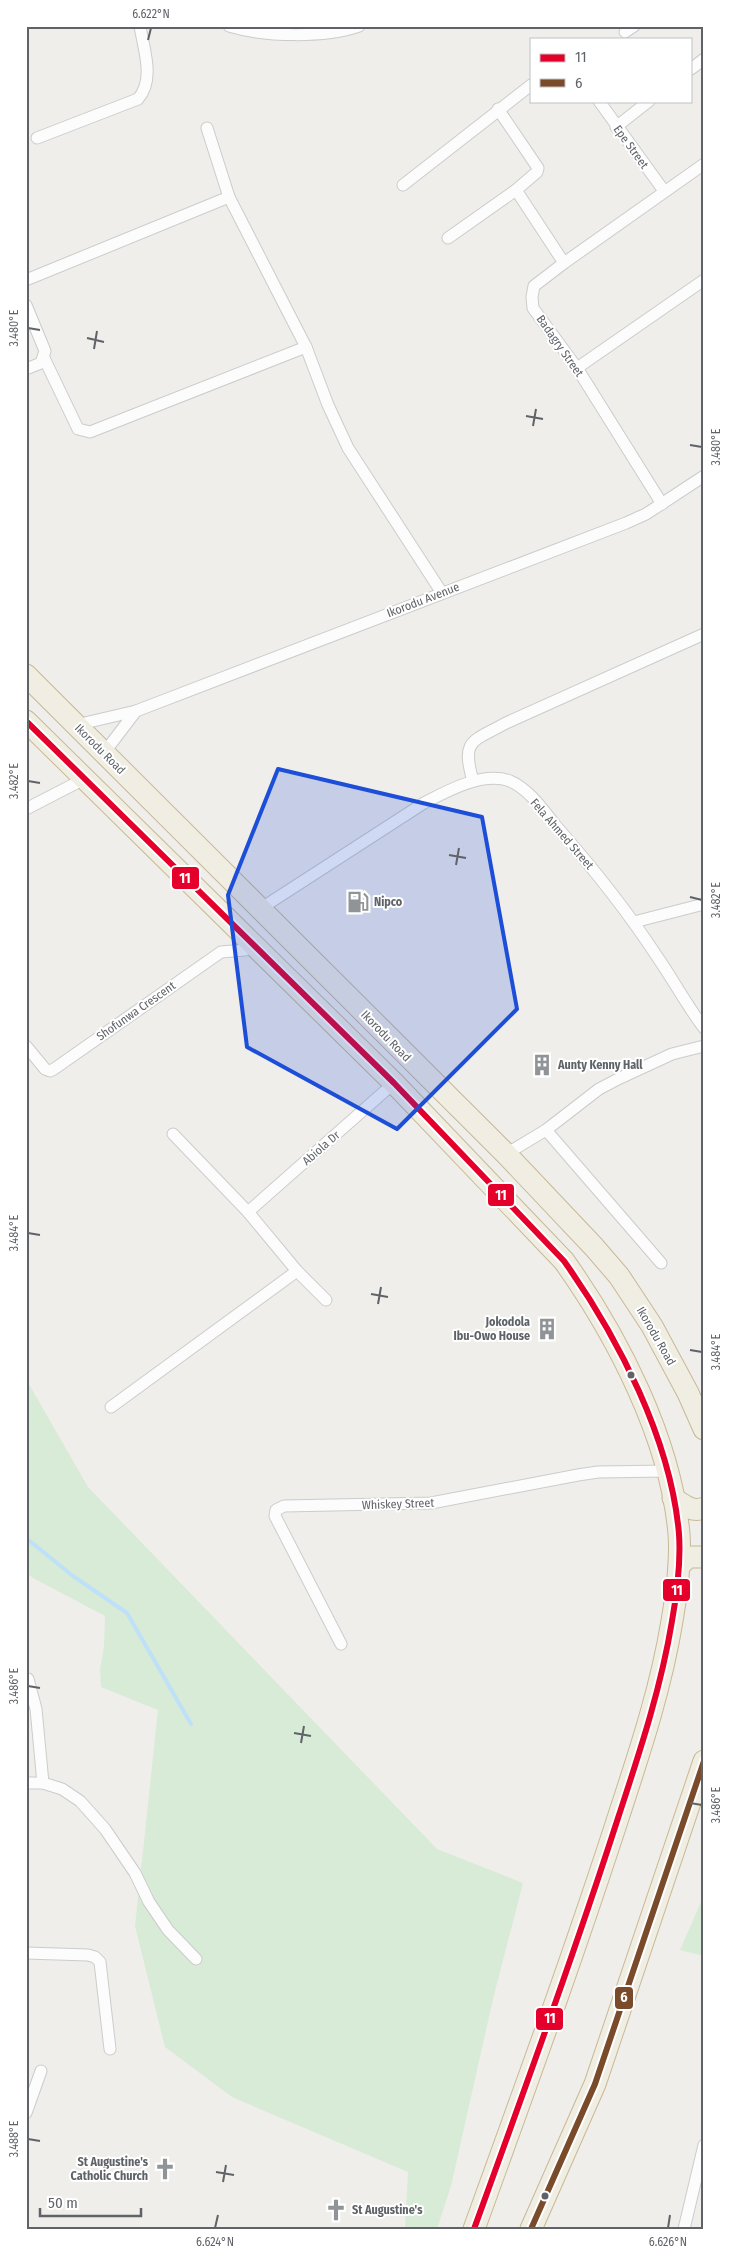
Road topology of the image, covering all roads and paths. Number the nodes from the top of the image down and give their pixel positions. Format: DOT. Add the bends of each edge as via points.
graph roads {
  1 [pos="140,26"];
  2 [pos="229,26"];
  3 [pos="359,26"];
  4 [pos="704,60"];
  5 [pos="692,68"];
  6 [pos="530,86"];
  7 [pos="601,102"];
  8 [pos="648,102"];
  9 [pos="498,109"];
  10 [pos="616,127"];
  11 [pos="207,128"];
  12 [pos="37,138"];
  13 [pos="704,164"];
  14 [pos="403,185"];
  15 [pos="516,190"];
  16 [pos="664,191"];
  17 [pos="229,197"];
  18 [pos="448,238"];
  19 [pos="564,263"];
  20 [pos="26,280"];
  21 [pos="704,280"];
  22 [pos="26,305"];
  23 [pos="306,347"];
  24 [pos="44,358"];
  25 [pos="577,368"];
  26 [pos="26,369"];
  27 [pos="704,476"];
  28 [pos="662,504"];
  29 [pos="442,593"];
  30 [pos="704,634"];
  31 [pos="26,675"];
  32 [pos="136,711"];
  33 [pos="26,721"];
  34 [pos="76,725"];
  35 [pos="104,753"];
  36 [pos="86,778"];
  37 [pos="473,781"];
  38 [pos="26,808"];
  39 [pos="704,904"];
  40 [pos="260,909"];
  41 [pos="634,922"];
  42 [pos="254,944"];
  43 [pos="704,1028"];
  44 [pos="26,1046"];
  45 [pos="704,1046"];
  46 [pos="394,1083"];
  47 [pos="546,1130"];
  48 [pos="173,1134"];
  49 [pos="506,1154"];
  50 [pos="248,1212"];
  51 [pos="661,1263"];
  52 [pos="297,1271"];
  53 [pos="326,1300"];
  54 [pos="111,1407"];
  55 [pos="704,1428"];
  56 [pos="667,1470"];
  57 [pos="673,1498"];
  58 [pos="704,1508"];
  59 [pos="704,1557"];
  60 [pos="678,1566"];
  61 [pos="341,1644"];
  62 [pos="28,1679"];
  63 [pos="704,1761"];
  64 [pos="26,1783"];
  65 [pos="43,1783"];
  66 [pos="26,1953"];
  67 [pos="196,1959"];
  68 [pos="110,2049"];
  69 [pos="41,2071"];
  70 [pos="26,2113"];
  71 [pos="704,2144"];
  72 [pos="702,2160"];
  73 [pos="474,2229"];
  74 [pos="531,2229"];
  75 [pos="684,2229"];
  1 -- 12 [label="street" via="148,77 146,90 138,99"];
  2 -- 3 [label="street" via="271,33 307,34 342,32"];
  4 -- 5 [label="street"];
  6 -- 9 [label="street"];
  7 -- 10 [label="street, Epe Street"];
  8 -- 10 [label="street"];
  9 -- 14 [label="street"];
  9 -- 15 [label="street" via="538,168"];
  10 -- 16 [label="street, Epe Street"];
  11 -- 17 [label="street"];
  13 -- 16 [label="street, Badagry Street"];
  15 -- 18 [label="street"];
  15 -- 19 [label="street"];
  16 -- 19 [label="street, Badagry Street"];
  17 -- 20 [label="street"];
  17 -- 23 [label="street"];
  19 -- 25 [label="street, Badagry Street" via="534,286 533,308"];
  21 -- 25 [label="street"];
  22 -- 24 [label="street" via="45,351"];
  23 -- 24 [label="street" via="90,432 78,429"];
  23 -- 29 [label="street" via="348,448"];
  24 -- 26 [label="street" via="41,363"];
  25 -- 28 [label="street, Badagry Street"];
  27 -- 28 [label="street, Ikorodu Avenue"];
  28 -- 29 [label="street, Ikorodu Avenue" via="626,523"];
  29 -- 32 [label="street, Ikorodu Avenue"];
  30 -- 37 [label="street" via="515,719 476,740 468,749 467,760"];
  31 -- 34 [label="highway, Ikorodu Road"];
  32 -- 34 [label="street, Ikorodu Avenue"];
  32 -- 35 [label="street"];
  33 -- 36 [label="highway"];
  34 -- 35 [label="highway, Ikorodu Road"];
  35 -- 40 [label="highway, Ikorodu Road"];
  36 -- 38 [label="street"];
  36 -- 42 [label="highway"];
  37 -- 40 [label="street, Fela Ahmed Street" via="424,804"];
  37 -- 41 [label="street, Fela Ahmed Street" via="510,781 536,802"];
  39 -- 41 [label="street"];
  40 -- 49 [label="highway, Ikorodu Road"];
  41 -- 43 [label="street, Fela Ahmed Street"];
  42 -- 44 [label="street, Shofunwa Crescent" via="245,950 221,952 50,1071"];
  42 -- 46 [label="highway"];
  45 -- 47 [label="street" via="672,1054 620,1078"];
  46 -- 50 [label="street, Abiola Dr"];
  46 -- 56 [label="highway" via="564,1262 587,1294 636,1385"];
  47 -- 49 [label="street"];
  47 -- 51 [label="street"];
  48 -- 50 [label="street"];
  49 -- 55 [label="highway, Ikorodu Road" via="620,1276 660,1339"];
  50 -- 52 [label="street"];
  52 -- 53 [label="street"];
  52 -- 54 [label="street"];
  56 -- 57 [label="highway"];
  56 -- 61 [label="street, Whiskey Street" via="598,1472 431,1503 284,1506 276,1510 275,1516"];
  57 -- 58 [label="highway" via="689,1508"];
  57 -- 60 [label="highway" via="679,1534"];
  59 -- 60 [label="highway" via="688,1557"];
  60 -- 73 [label="highway" via="660,1684 544,2036"];
  62 -- 65 [label="street" via="36,1709"];
  63 -- 74 [label="highway" via="595,2084"];
  64 -- 65 [label="street"];
  65 -- 67 [label="street" via="62,1789 80,1801 105,1828 135,1873 148,1902"];
  66 -- 68 [label="street" via="88,1955 100,1962"];
  69 -- 70 [label="street"];
  71 -- 72 [label="street"];
  72 -- 75 [label="street"];
}
